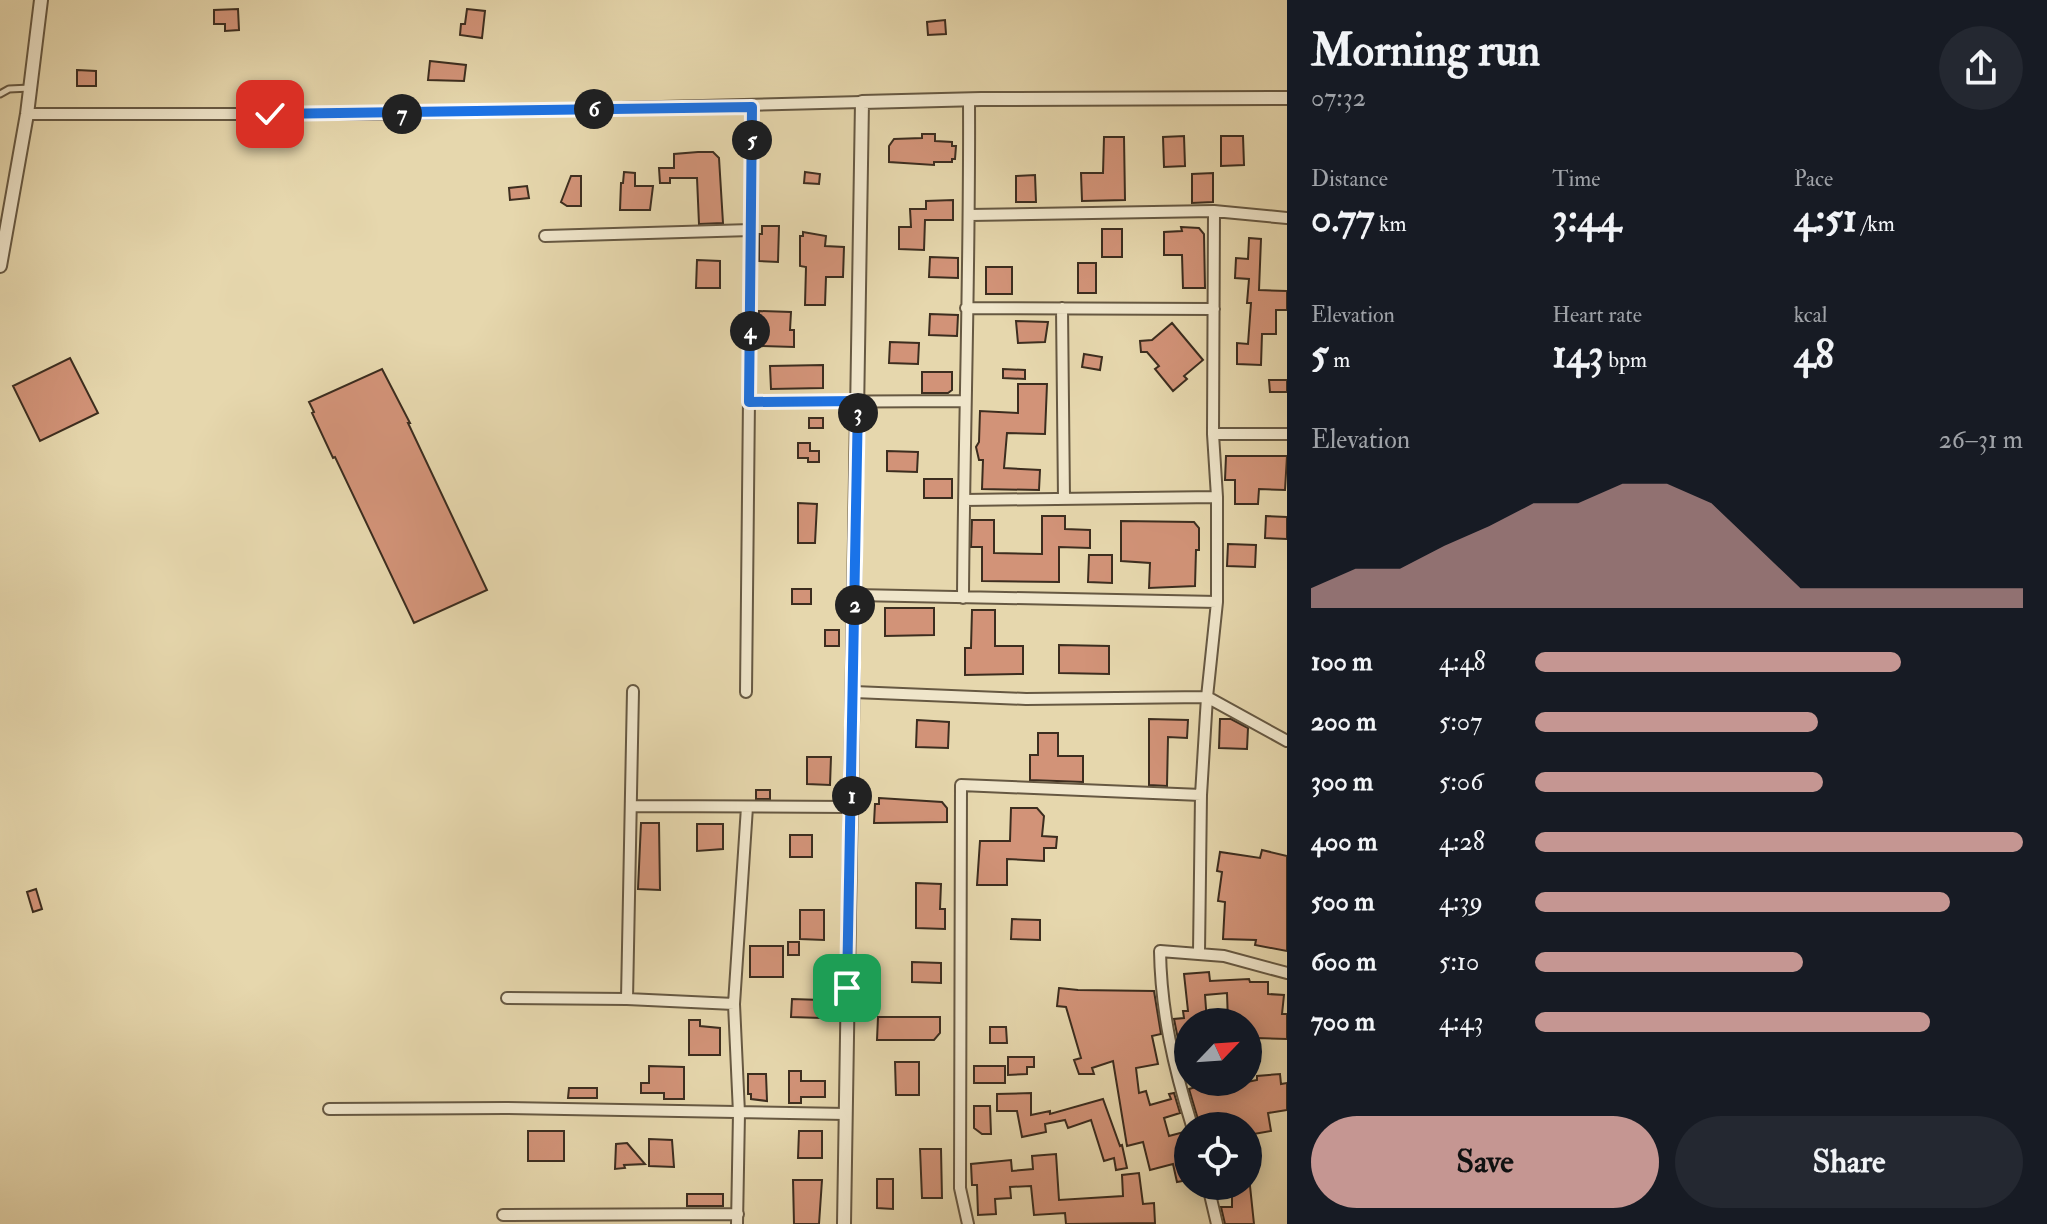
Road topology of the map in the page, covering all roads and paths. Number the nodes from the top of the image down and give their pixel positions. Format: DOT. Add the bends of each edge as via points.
graph roads {
  1 [pos="41,0"];
  2 [pos="30,88"];
  3 [pos="0,94"];
  4 [pos="1287,98"];
  5 [pos="969,99"];
  6 [pos="862,102"];
  7 [pos="752,107"];
  8 [pos="27,114"];
  9 [pos="1214,211"];
  10 [pos="970,215"];
  11 [pos="1287,218"];
  12 [pos="751,230"];
  13 [pos="545,236"];
  14 [pos="0,266"];
  15 [pos="966,308"];
  16 [pos="1062,308"];
  17 [pos="1214,309"];
  18 [pos="858,401"];
  19 [pos="965,401"];
  20 [pos="749,402"];
  21 [pos="1213,434"];
  22 [pos="1287,434"];
  23 [pos="1217,497"];
  24 [pos="1064,499"];
  25 [pos="964,500"];
  26 [pos="855,595"];
  27 [pos="963,598"];
  28 [pos="1217,602"];
  29 [pos="633,691"];
  30 [pos="746,692"];
  31 [pos="854,692"];
  32 [pos="1207,697"];
  33 [pos="1287,741"];
  34 [pos="1201,795"];
  35 [pos="631,806"];
  36 [pos="747,807"];
  37 [pos="852,807"];
  38 [pos="1199,952"];
  39 [pos="1287,973"];
  40 [pos="507,998"];
  41 [pos="627,999"];
  42 [pos="734,1004"];
  43 [pos="329,1109"];
  44 [pos="1188,1112"];
  45 [pos="739,1113"];
  46 [pos="846,1114"];
  47 [pos="1211,1200"];
  48 [pos="503,1215"];
  49 [pos="623,1219"];
  50 [pos="738,1219"];
  51 [pos="844,1224"];
  52 [pos="968,1224"];
  53 [pos="1208,1224"];
  54 [pos="1217,1224"];
  1 -- 2 [label="street"];
  2 -- 3 [label="lane"];
  2 -- 8 [label="street"];
  4 -- 5 [label="street"];
  5 -- 6 [label="street"];
  5 -- 10 [label="street"];
  6 -- 7 [label="street"];
  6 -- 18 [label="street"];
  7 -- 8 [label="street"];
  7 -- 12 [label="street"];
  8 -- 14 [label="street"];
  9 -- 10 [label="street"];
  9 -- 11 [label="street"];
  9 -- 17 [label="street"];
  10 -- 15 [label="street"];
  12 -- 13 [label="street"];
  12 -- 20 [label="street"];
  15 -- 16 [label="street"];
  15 -- 19 [label="street"];
  16 -- 17 [label="street"];
  16 -- 24 [label="street"];
  17 -- 21 [label="street"];
  18 -- 19 [label="street"];
  18 -- 20 [label="street"];
  18 -- 26 [label="street"];
  19 -- 25 [label="street"];
  20 -- 30 [label="street"];
  21 -- 22 [label="street"];
  21 -- 23 [label="street"];
  23 -- 24 [label="street"];
  23 -- 28 [label="street"];
  24 -- 25 [label="street"];
  25 -- 27 [label="street"];
  26 -- 27 [label="street"];
  26 -- 31 [label="street"];
  27 -- 28 [label="street"];
  28 -- 32 [label="street"];
  29 -- 35 [label="street"];
  31 -- 32 [label="street" via="1026,699"];
  31 -- 37 [label="street"];
  32 -- 33 [label="street"];
  32 -- 34 [label="street"];
  34 -- 38 [label="street"];
  34 -- 52 [label="street" via="961,785 960,1188"];
  35 -- 36 [label="street"];
  35 -- 41 [label="street"];
  36 -- 37 [label="street"];
  36 -- 42 [label="street"];
  37 -- 46 [label="street"];
  38 -- 39 [label="street"];
  38 -- 44 [label="street" via="1160,951 1167,1037"];
  40 -- 41 [label="street"];
  41 -- 42 [label="street"];
  42 -- 45 [label="street"];
  43 -- 45 [label="street"];
  45 -- 46 [label="street"];
  45 -- 50 [label="street"];
  46 -- 51 [label="street"];
  47 -- 54 [label="street"];
  48 -- 49 [label="street"];
  49 -- 50 [label="street"];
  53 -- 54 [label="street"];
}
